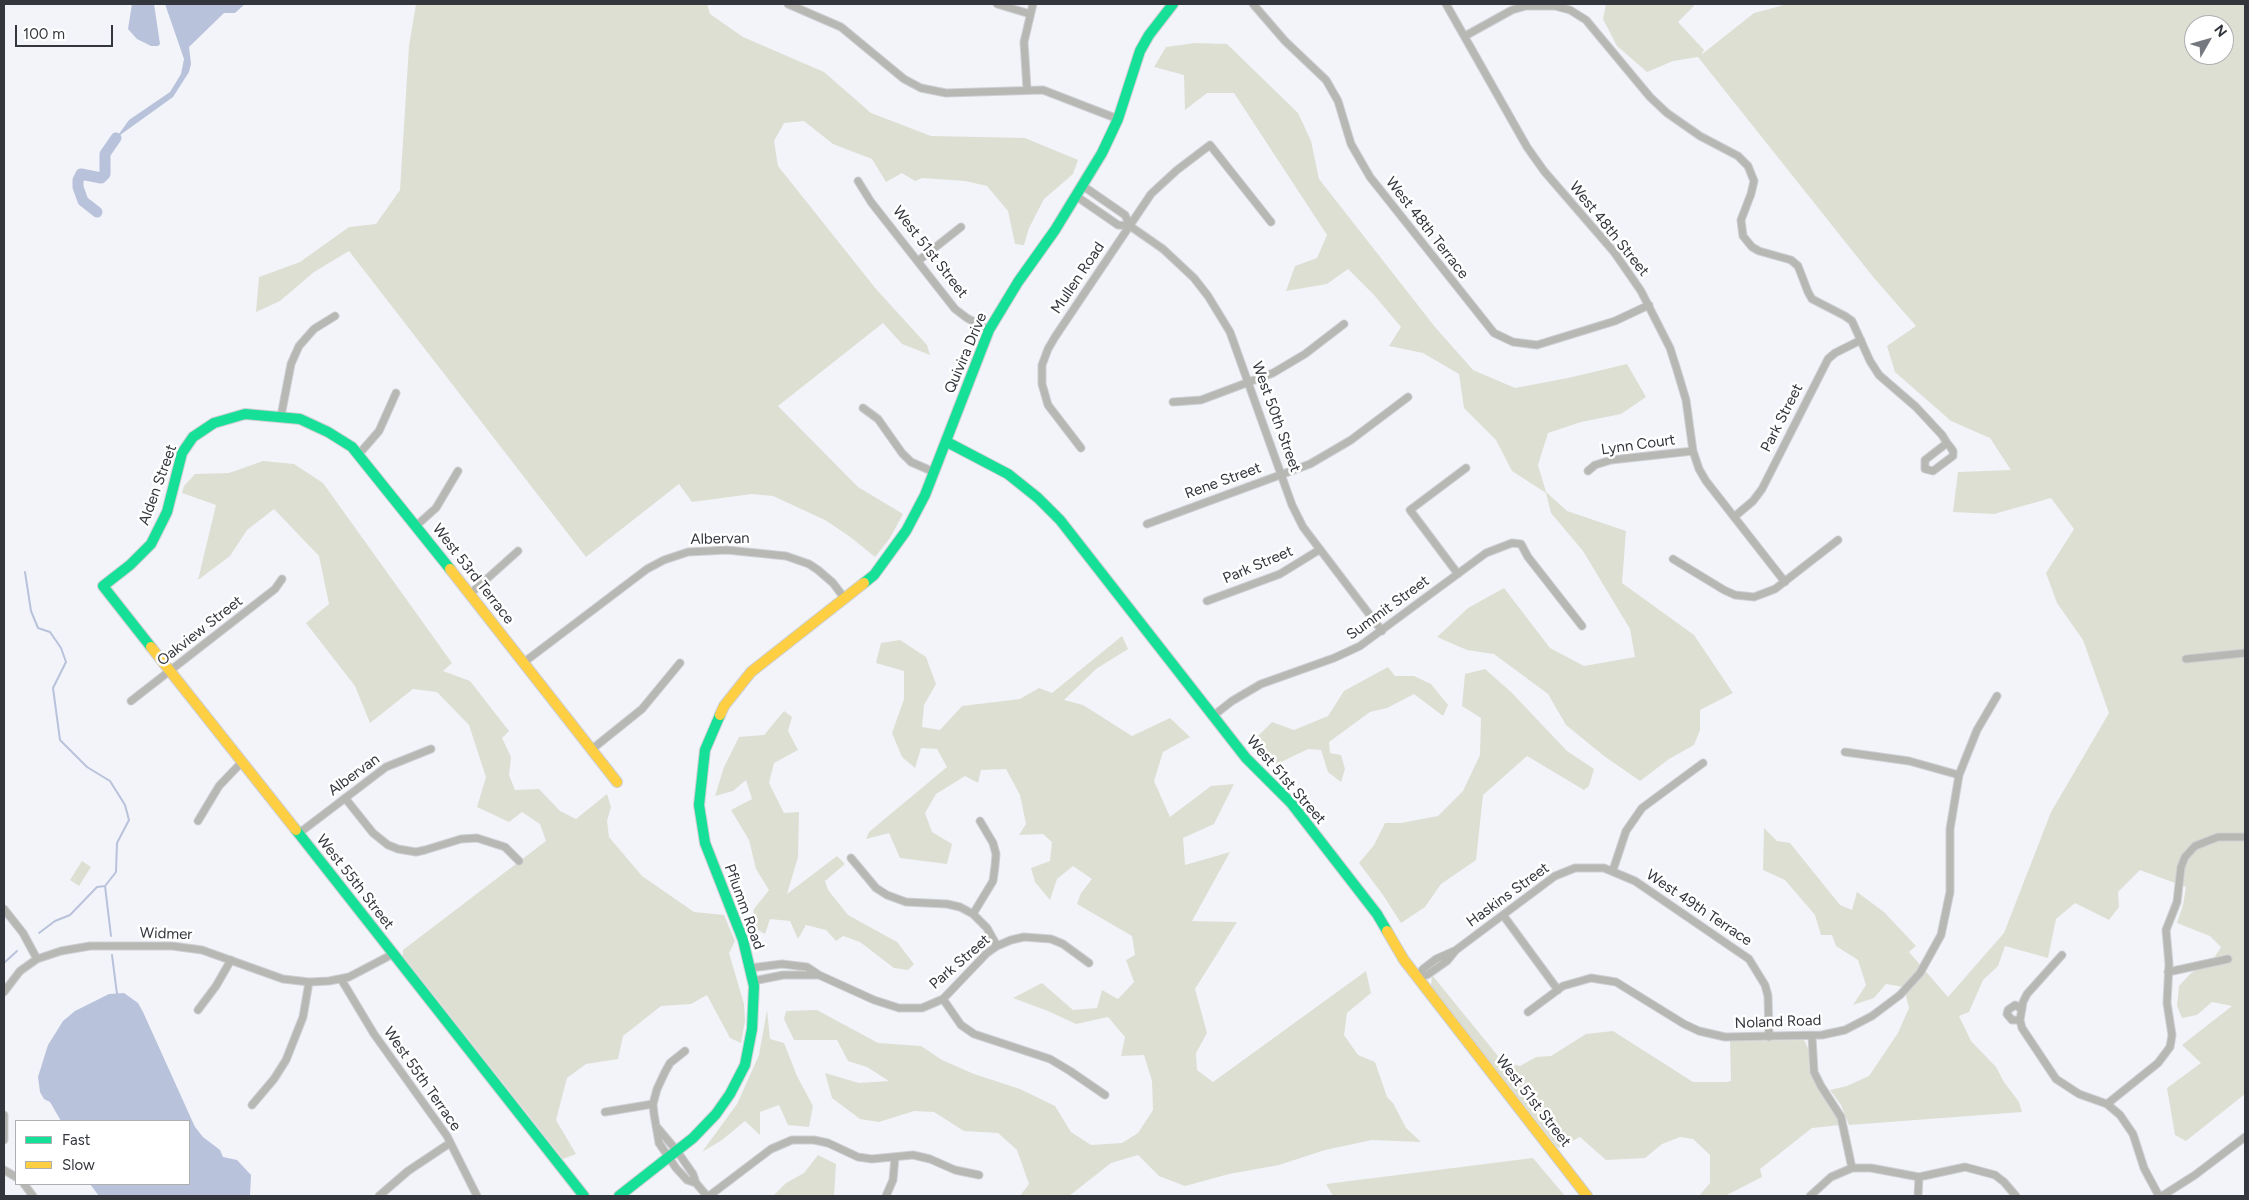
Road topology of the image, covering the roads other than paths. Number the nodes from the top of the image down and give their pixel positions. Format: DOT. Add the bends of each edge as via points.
graph roads {
  1 [pos="788,4"];
  2 [pos="997,4"];
  3 [pos="1033,4"];
  4 [pos="1173,4"];
  5 [pos="1253,4"];
  6 [pos="1446,4"];
  7 [pos="1030,14"];
  8 [pos="1464,36"];
  9 [pos="1027,90"];
  10 [pos="1118,119"];
  11 [pos="858,181"];
  12 [pos="1083,186"];
  13 [pos="1076,196"];
  14 [pos="1271,222"];
  15 [pos="1130,226"];
  16 [pos="961,228"];
  17 [pos="918,261"];
  18 [pos="1649,305"];
  19 [pos="335,316"];
  20 [pos="1344,324"];
  21 [pos="989,330"];
  22 [pos="1861,340"];
  23 [pos="1248,382"];
  24 [pos="396,393"];
  25 [pos="1408,397"];
  26 [pos="1173,402"];
  27 [pos="863,408"];
  28 [pos="281,416"];
  29 [pos="947,442"];
  30 [pos="1947,443"];
  31 [pos="1081,448"];
  32 [pos="1694,451"];
  33 [pos="359,454"];
  34 [pos="1466,468"];
  35 [pos="1588,470"];
  36 [pos="458,471"];
  37 [pos="934,472"];
  38 [pos="1282,475"];
  39 [pos="1734,517"];
  40 [pos="1147,524"];
  41 [pos="417,525"];
  42 [pos="1838,540"];
  43 [pos="1319,550"];
  44 [pos="518,551"];
  45 [pos="1673,559"];
  46 [pos="1458,574"];
  47 [pos="282,578"];
  48 [pos="1785,582"];
  49 [pos="102,586"];
  50 [pos="470,594"];
  51 [pos="845,599"];
  52 [pos="1207,601"];
  53 [pos="1582,626"];
  54 [pos="1382,631"];
  55 [pos="2245,653"];
  56 [pos="2186,660"];
  57 [pos="523,663"];
  58 [pos="680,663"];
  59 [pos="170,672"];
  60 [pos="746,677"];
  61 [pos="1997,696"];
  62 [pos="131,702"];
  63 [pos="1213,716"];
  64 [pos="432,749"];
  65 [pos="591,750"];
  66 [pos="1844,752"];
  67 [pos="242,762"];
  68 [pos="1703,763"];
  69 [pos="1959,775"];
  70 [pos="617,782"];
  71 [pos="345,798"];
  72 [pos="198,821"];
  73 [pos="980,821"];
  74 [pos="298,834"];
  75 [pos="2245,837"];
  76 [pos="851,858"];
  77 [pos="519,861"];
  78 [pos="1613,870"];
  79 [pos="4,909"];
  80 [pos="973,914"];
  81 [pos="1503,915"];
  82 [pos="997,946"];
  83 [pos="393,954"];
  84 [pos="2062,955"];
  85 [pos="36,958"];
  86 [pos="2228,958"];
  87 [pos="230,960"];
  88 [pos="1089,963"];
  89 [pos="789,965"];
  90 [pos="750,968"];
  91 [pos="2168,972"];
  92 [pos="788,975"];
  93 [pos="818,976"];
  94 [pos="1417,978"];
  95 [pos="341,979"];
  96 [pos="753,981"];
  97 [pos="309,982"];
  98 [pos="1558,990"];
  99 [pos="4,992"];
  100 [pos="943,1000"];
  101 [pos="2022,1008"];
  102 [pos="198,1010"];
  103 [pos="1528,1012"];
  104 [pos="2020,1020"];
  105 [pos="1812,1036"];
  106 [pos="1769,1037"];
  107 [pos="685,1051"];
  108 [pos="1105,1095"];
  109 [pos="653,1104"];
  110 [pos="2107,1104"];
  111 [pos="252,1105"];
  112 [pos="605,1112"];
  113 [pos="4,1115"];
  114 [pos="2245,1137"];
  115 [pos="4,1140"];
  116 [pos="450,1143"];
  117 [pos="673,1154"];
  118 [pos="895,1157"];
  119 [pos="1852,1168"];
  120 [pos="4,1170"];
  121 [pos="979,1175"];
  122 [pos="15,1176"];
  123 [pos="1919,1177"];
  124 [pos="25,1185"];
  125 [pos="33,1196"];
  126 [pos="378,1196"];
  127 [pos="477,1196"];
  128 [pos="584,1196"];
  129 [pos="619,1196"];
  130 [pos="708,1196"];
  131 [pos="886,1196"];
  132 [pos="1588,1196"];
  133 [pos="1810,1196"];
  134 [pos="1918,1196"];
  135 [pos="2016,1196"];
  136 [pos="2160,1196"];
  1 -- 9 [label="street" via="841,27 904,79 921,88 946,93"];
  2 -- 7 [label="street"];
  3 -- 7 [label="street"];
  4 -- 10 [label="street, Quivira Drive" via="1140,51"];
  5 -- 18 [label="street, West 48th Terrace" via="1285,41 1326,80 1338,101 1352,144 1370,177 1494,333 1513,342 1537,345 1615,321"];
  6 -- 8 [label="street, West 48th Street"];
  7 -- 9 [label="street" via="1024,42"];
  8 -- 18 [label="street, West 48th Street" via="1527,147 1614,252"];
  8 -- 22 [label="street" via="1526,6 1555,6 1570,10 1586,20 1650,98 1685,127 1744,160 1754,181 1741,220 1746,241 1759,251 1791,260 1798,266 1812,299 1852,321"];
  9 -- 10 [label="street" via="1049,92"];
  10 -- 12 [label="street, Quivira Drive"];
  11 -- 17 [label="street, West 51st Street"];
  12 -- 13 [label="street, Quivira Drive"];
  12 -- 15 [label="street, West 50th Street" via="1125,215"];
  13 -- 15 [label="street, West 50th Street" via="1118,225"];
  13 -- 21 [label="street, Quivira Drive"];
  14 -- 15 [label="street, Mullen Road" via="1210,144 1159,186"];
  15 -- 23 [label="street, West 50th Street" via="1178,262 1208,296 1230,332"];
  15 -- 31 [label="street, Mullen Road" via="1055,337 1042,365 1042,384 1048,405"];
  16 -- 17 [label="street"];
  17 -- 21 [label="street, West 51st Street" via="955,309"];
  18 -- 32 [label="street, West 48th Street" via="1677,370"];
  19 -- 28 [label="street" via="314,329 299,346 291,364"];
  20 -- 23 [label="street" via="1289,364"];
  21 -- 29 [label="street, Quivira Drive"];
  22 -- 30 [label="street" via="1878,375 1927,417"];
  22 -- 39 [label="street, Park Street" via="1828,359 1762,489"];
  23 -- 26 [label="street" via="1193,402"];
  23 -- 38 [label="street, West 50th Street"];
  24 -- 33 [label="street" via="379,431"];
  25 -- 38 [label="street, Rene Street" via="1352,440 1310,464"];
  27 -- 37 [label="street" via="878,419 911,462"];
  28 -- 33 [label="street, West 53rd Terrace" via="300,419 328,432"];
  28 -- 49 [label="street, Alden Street" via="244,414 214,423 193,437 182,453 167,512 151,544"];
  29 -- 37 [label="street, Quivira Drive"];
  29 -- 63 [label="street, West 51st Street" via="1008,474 1049,507"];
  32 -- 35 [label="street, Lynn Court" via="1611,460"];
  32 -- 39 [label="street, West 48th Street" via="1706,481"];
  33 -- 41 [label="street, West 53rd Terrace"];
  34 -- 46 [label="street" via="1410,510"];
  36 -- 41 [label="street" via="441,503"];
  37 -- 51 [label="street, Quivira Drive" via="914,518 891,554 874,575"];
  38 -- 40 [label="street, Rene Street"];
  38 -- 43 [label="street, West 50th Street" via="1303,527"];
  39 -- 48 [label="street, West 48th Street"];
  41 -- 50 [label="street, West 53rd Terrace"];
  42 -- 48 [label="street"];
  43 -- 52 [label="street, Park Street" via="1280,574"];
  43 -- 54 [label="street, West 50th Street"];
  44 -- 50 [label="street"];
  45 -- 48 [label="street" via="1735,595 1762,596"];
  46 -- 53 [label="street, Summit Street" via="1486,553 1512,543 1521,544"];
  46 -- 54 [label="street, Summit Street"];
  47 -- 59 [label="street, Oakview Street" via="275,588"];
  49 -- 59 [label="street, West 55th Street"];
  50 -- 57 [label="street, West 53rd Terrace"];
  51 -- 57 [label="street, Albervan" via="818,570 786,556 726,550 688,552 647,570"];
  51 -- 60 [label="street, Quivira Drive"];
  54 -- 63 [label="street, Summit Street" via="1350,651 1261,684"];
  55 -- 56 [label="street"];
  57 -- 65 [label="street, West 53rd Terrace"];
  58 -- 65 [label="street" via="642,709"];
  59 -- 62 [label="street, Oakview Street"];
  59 -- 67 [label="street, West 55th Street"];
  60 -- 90 [label="street, Pflumm Road" via="724,706 712,733 702,768 699,805 705,843 743,940"];
  61 -- 69 [label="street, Noland Road" via="1977,730"];
  63 -- 94 [label="street, West 51st Street" via="1246,758 1291,803 1377,914"];
  64 -- 71 [label="street, Albervan" via="386,767"];
  65 -- 70 [label="street, West 53rd Terrace"];
  66 -- 69 [label="street" via="1909,761"];
  67 -- 72 [label="street" via="219,786"];
  67 -- 74 [label="street, West 55th Street"];
  68 -- 78 [label="street" via="1642,808 1626,831"];
  69 -- 105 [label="street, Noland Road" via="1950,828 1950,892 1941,935 1920,973 1900,995 1863,1021 1839,1032"];
  71 -- 74 [label="street, Albervan"];
  71 -- 77 [label="street" via="372,833 398,849 416,852 461,839 477,838 505,847"];
  73 -- 80 [label="street" via="993,843 996,866 994,881"];
  74 -- 83 [label="street, West 55th Street"];
  75 -- 91 [label="street" via="2218,837 2195,846 2185,857 2176,902 2166,930"];
  76 -- 80 [label="street" via="876,888 887,895 906,902 947,904"];
  78 -- 81 [label="street, Haskins Street" via="1581,867 1563,872"];
  78 -- 106 [label="street, West 49th Terrace" via="1635,881 1749,959 1768,996"];
  79 -- 85 [label="street" via="23,933"];
  80 -- 82 [label="street" via="987,928"];
  81 -- 94 [label="street, Haskins Street" via="1456,950 1436,959"];
  81 -- 98 [label="street"];
  82 -- 88 [label="street, Park Street" via="1024,937 1051,939 1064,944"];
  82 -- 100 [label="street, Park Street"];
  83 -- 95 [label="street, Widmer"];
  83 -- 128 [label="street, West 55th Street"];
  84 -- 101 [label="street" via="2031,988"];
  85 -- 87 [label="street, Widmer" via="90,946 172,946 202,950"];
  85 -- 99 [label="street, Widmer" via="20,971"];
  86 -- 91 [label="street"];
  87 -- 97 [label="street, Widmer" via="283,979"];
  87 -- 102 [label="street"];
  89 -- 90 [label="street, Park Street"];
  89 -- 92 [label="street"];
  89 -- 93 [label="street, Park Street" via="807,967"];
  90 -- 96 [label="street, Pflumm Road"];
  91 -- 110 [label="street" via="2170,1047 2158,1063"];
  92 -- 93 [label="street, Park Street"];
  92 -- 96 [label="street, Park Street"];
  93 -- 100 [label="street, Park Street" via="899,1008 922,1008"];
  94 -- 132 [label="street, West 51st Street"];
  95 -- 97 [label="street, Widmer"];
  95 -- 116 [label="street, West 55th Terrace" via="374,1034"];
  96 -- 117 [label="street, Pflumm Road" via="752,1028 745,1065 716,1114"];
  97 -- 111 [label="street" via="303,1017 286,1060"];
  98 -- 103 [label="street, Noland Road"];
  98 -- 106 [label="street, Noland Road" via="1579,980 1604,978 1625,986 1670,1017 1699,1031 1725,1037"];
  100 -- 108 [label="street" via="961,1025 974,1034 1050,1059"];
  101 -- 104 [label="street"];
  101 -- 104 [label="street" via="2015,1005 2007,1014 2012,1020"];
  104 -- 110 [label="street" via="2056,1079 2079,1094"];
  105 -- 106 [label="street, Noland Road"];
  105 -- 119 [label="street" via="1814,1072 1841,1117"];
  107 -- 109 [label="street" via="670,1063"];
  109 -- 112 [label="street"];
  109 -- 117 [label="street" via="659,1142"];
  110 -- 136 [label="street" via="2130,1130 2144,1168"];
  113 -- 115 [label="street"];
  114 -- 136 [label="street" via="2195,1175"];
  116 -- 126 [label="street"];
  116 -- 127 [label="street, West 55th Terrace"];
  117 -- 129 [label="street, Pflumm Road"];
  117 -- 130 [label="street" via="687,1180 696,1183"];
  118 -- 121 [label="street" via="913,1156"];
  118 -- 130 [label="street" via="858,1157 828,1143 792,1140 771,1149"];
  118 -- 131 [label="street" via="893,1180"];
  119 -- 123 [label="street" via="1871,1168"];
  119 -- 133 [label="street" via="1831,1177"];
  120 -- 122 [label="street"];
  123 -- 134 [label="street"];
  123 -- 135 [label="street" via="1955,1168 1974,1168 1995,1175"];
  124 -- 125 [label="street"];
}
